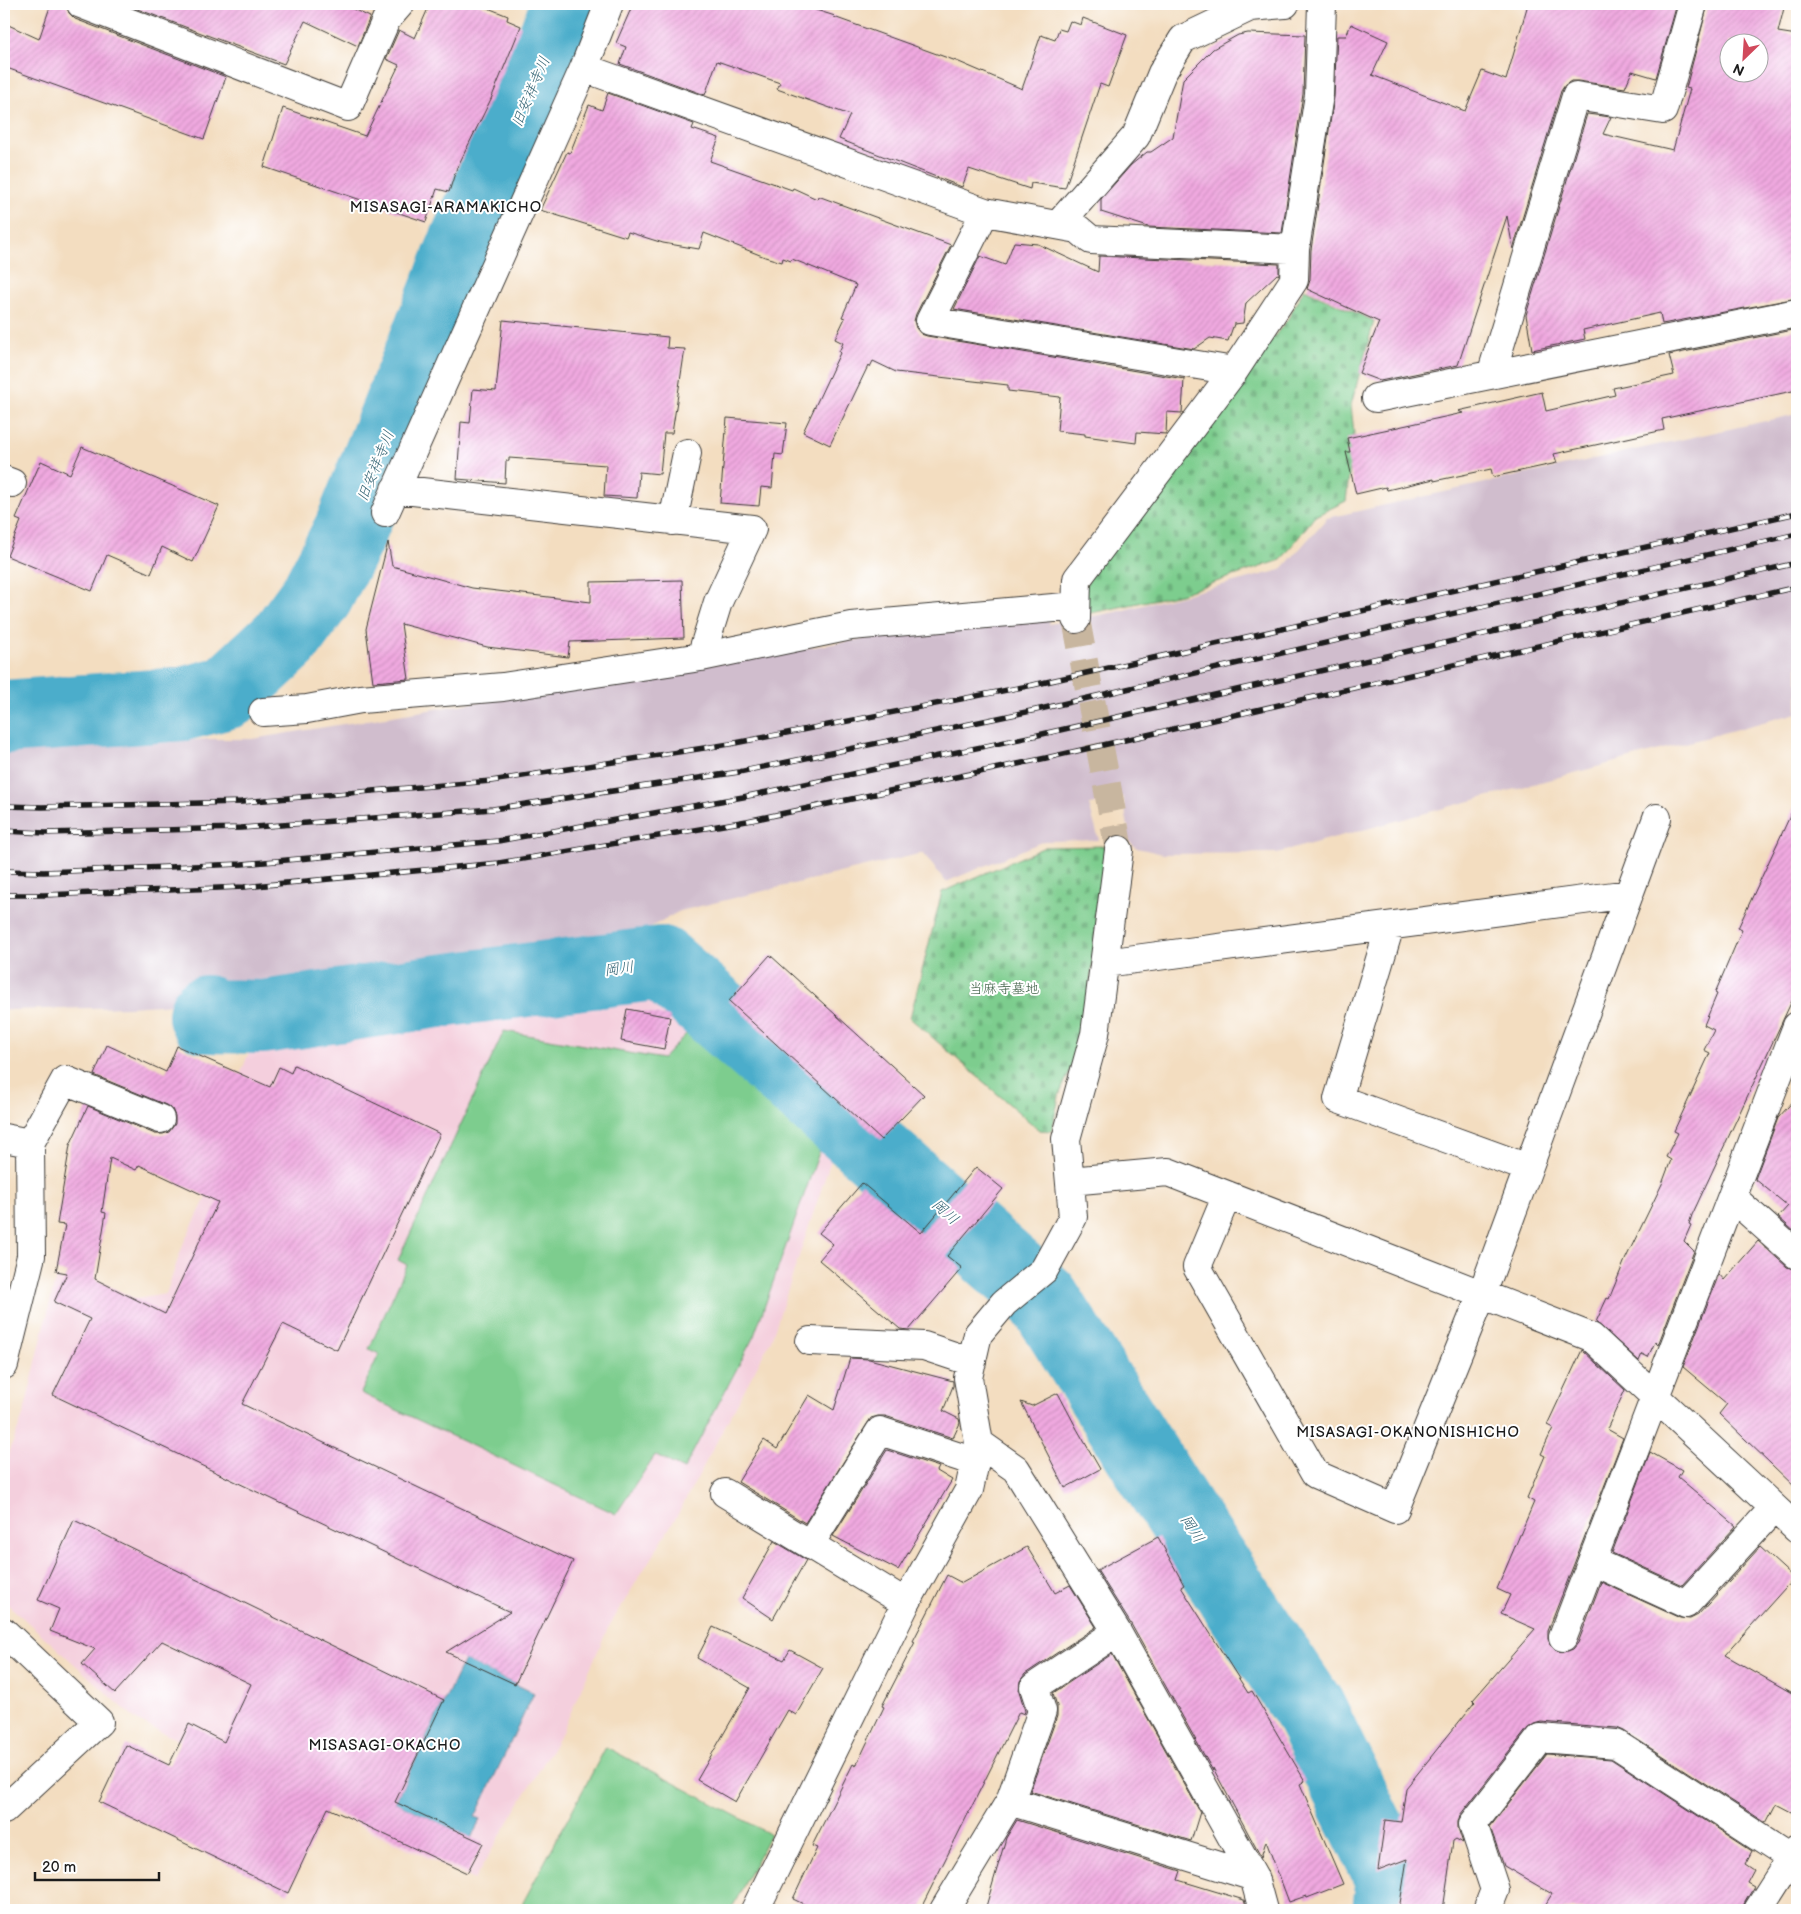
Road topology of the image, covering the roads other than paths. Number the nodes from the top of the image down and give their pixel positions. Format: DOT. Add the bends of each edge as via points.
graph roads {
  1 [pos="81,4"];
  2 [pos="400,4"];
  3 [pos="610,4"];
  4 [pos="1285,4"];
  5 [pos="1322,4"];
  6 [pos="1694,4"];
  7 [pos="584,68"];
  8 [pos="985,212"];
  9 [pos="1058,225"];
  10 [pos="1295,249"];
  11 [pos="1797,313"];
  12 [pos="1234,371"];
  13 [pos="1491,375"];
  14 [pos="1376,398"];
  15 [pos="687,453"];
  16 [pos="673,520"];
  17 [pos="701,658"];
  18 [pos="263,712"];
  19 [pos="1657,818"];
  20 [pos="1119,850"];
  21 [pos="1629,894"];
  22 [pos="1390,926"];
  23 [pos="1105,963"];
  24 [pos="1797,1026"];
  25 [pos="160,1119"];
  26 [pos="4,1138"];
  27 [pos="30,1143"];
  28 [pos="1528,1168"];
  29 [pos="1070,1181"];
  30 [pos="1227,1195"];
  31 [pos="1732,1197"];
  32 [pos="1797,1255"];
  33 [pos="1482,1294"];
  34 [pos="810,1341"];
  35 [pos="5,1356"];
  36 [pos="972,1362"];
  37 [pos="1656,1397"];
  38 [pos="977,1452"];
  39 [pos="725,1494"];
  40 [pos="1774,1508"];
  41 [pos="1797,1529"];
  42 [pos="810,1544"];
  43 [pos="1592,1561"];
  44 [pos="906,1603"];
  45 [pos="4,1632"];
  46 [pos="1117,1632"];
  47 [pos="1563,1636"];
  48 [pos="1010,1801"];
  49 [pos="4,1810"];
  50 [pos="1794,1854"];
  51 [pos="1254,1877"];
  52 [pos="763,1907"];
  53 [pos="944,1910"];
  54 [pos="1263,1910"];
  55 [pos="1487,1910"];
  56 [pos="1758,1910"];
  1 -- 2 [label="street" via="348,107 386,20"];
  3 -- 7 [label="street"];
  4 -- 9 [label="street" via="1250,8 1183,39 1162,73 1136,136"];
  5 -- 10 [label="street" via="1319,96"];
  6 -- 13 [label="street" via="1663,110 1576,96"];
  7 -- 8 [label="street"];
  7 -- 16 [label="street" via="390,501"];
  8 -- 9 [label="street"];
  8 -- 12 [label="street" via="930,321"];
  9 -- 10 [label="street" via="1078,229 1091,240"];
  10 -- 12 [label="street" via="1294,280"];
  11 -- 13 [label="street"];
  12 -- 17 [label="street" via="1077,579 1076,613 851,626"];
  13 -- 14 [label="street"];
  15 -- 16 [label="street"];
  16 -- 17 [label="street" via="752,529 718,602"];
  17 -- 18 [label="street" via="503,687 361,699 306,709"];
  19 -- 21 [label="street"];
  20 -- 23 [label="street"];
  21 -- 22 [label="street"];
  21 -- 28 [label="street"];
  22 -- 23 [label="street"];
  22 -- 28 [label="street" via="1338,1099"];
  23 -- 29 [label="street" via="1095,1034 1066,1139"];
  24 -- 31 [label="street"];
  25 -- 27 [label="street" via="65,1080"];
  26 -- 27 [label="street"];
  27 -- 35 [label="street" via="32,1256"];
  28 -- 33 [label="street"];
  29 -- 30 [label="street" via="1168,1172"];
  29 -- 36 [label="street" via="1073,1217 1044,1270 1004,1303 978,1334"];
  30 -- 33 [label="street"];
  30 -- 33 [label="street" via="1197,1267 1315,1474 1395,1509"];
  31 -- 32 [label="street"];
  31 -- 37 [label="street"];
  33 -- 37 [label="street" via="1591,1337"];
  34 -- 36 [label="street" via="924,1346"];
  36 -- 38 [label="street" via="968,1378"];
  37 -- 40 [label="street"];
  37 -- 43 [label="street"];
  38 -- 42 [label="street" via="880,1431"];
  38 -- 44 [label="street" via="969,1490"];
  38 -- 46 [label="street" via="1016,1468"];
  39 -- 42 [label="street"];
  40 -- 41 [label="street"];
  40 -- 43 [label="street" via="1686,1604"];
  42 -- 44 [label="street"];
  43 -- 47 [label="street"];
  44 -- 52 [label="street"];
  45 -- 49 [label="street" via="99,1722"];
  46 -- 48 [label="street" via="1034,1686 1042,1711"];
  46 -- 51 [label="street"];
  48 -- 51 [label="street"];
  48 -- 53 [label="street"];
  50 -- 55 [label="street" via="1616,1744 1540,1738 1473,1824 1495,1890"];
  50 -- 56 [label="street"];
  51 -- 54 [label="street"];
}
